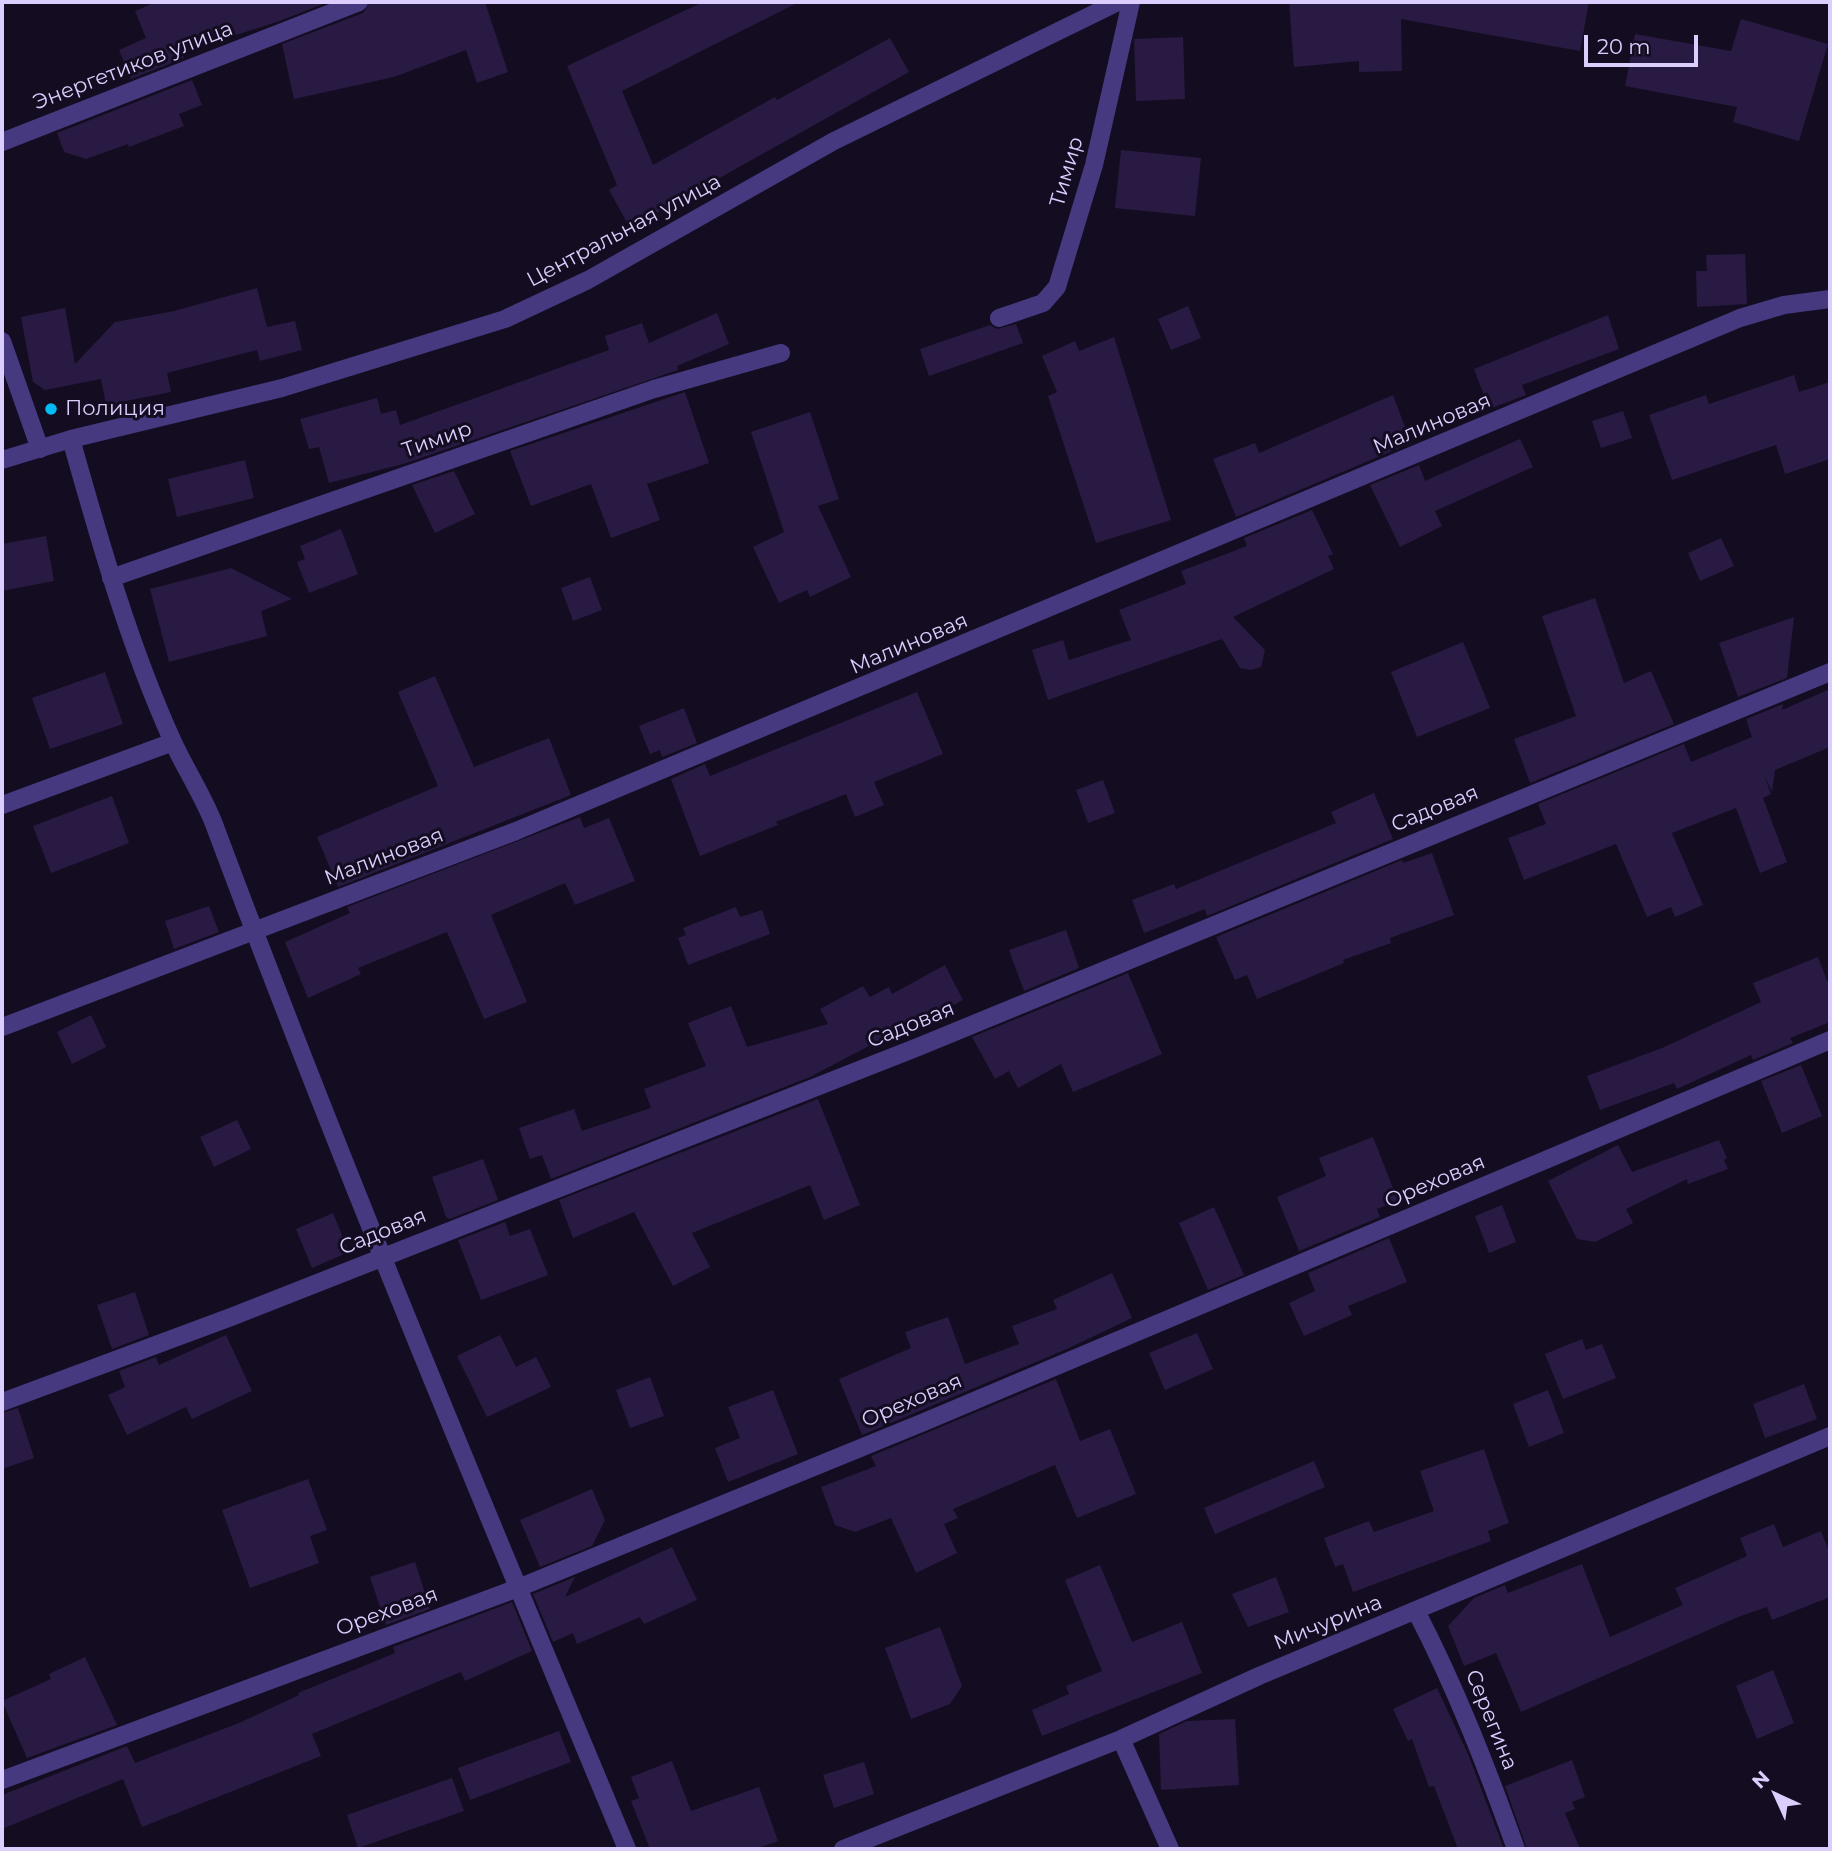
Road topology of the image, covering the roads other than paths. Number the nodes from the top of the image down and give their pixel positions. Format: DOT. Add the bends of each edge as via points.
graph roads {
  1 [pos="359,2"];
  2 [pos="1118,2"];
  3 [pos="1131,2"];
  4 [pos="2,142"];
  5 [pos="1830,299"];
  6 [pos="999,318"];
  7 [pos="2,341"];
  8 [pos="781,354"];
  9 [pos="71,439"];
  10 [pos="40,449"];
  11 [pos="2,460"];
  12 [pos="111,578"];
  13 [pos="1830,672"];
  14 [pos="173,743"];
  15 [pos="2,805"];
  16 [pos="254,932"];
  17 [pos="2,1027"];
  18 [pos="1830,1040"];
  19 [pos="380,1258"];
  20 [pos="2,1402"];
  21 [pos="1830,1436"];
  22 [pos="518,1588"];
  23 [pos="1416,1611"];
  24 [pos="1121,1739"];
  25 [pos="2,1780"];
  26 [pos="627,1849"];
  27 [pos="843,1849"];
  28 [pos="1170,1849"];
  29 [pos="1516,1849"];
  1 -- 4 [label="street, Энергетиков улица"];
  2 -- 9 [label="street, Центральная улица" via="834,141 588,280 505,319 282,388"];
  3 -- 6 [label="street, Тимир" via="1094,165 1057,287 1043,303"];
  5 -- 16 [label="street, Малиновая" via="1784,305 1740,318 728,744"];
  7 -- 10 [label="street"];
  8 -- 12 [label="street, Тимир" via="654,389"];
  9 -- 10 [label="street, Центральная улица"];
  9 -- 12 [label="street"];
  10 -- 11 [label="street, Центральная улица"];
  12 -- 14 [label="street"];
  13 -- 19 [label="street, Садовая" via="918,1047"];
  14 -- 15 [label="street"];
  14 -- 16 [label="street" via="210,816"];
  16 -- 17 [label="street, Малиновая"];
  16 -- 19 [label="street"];
  18 -- 22 [label="street, Ореховая"];
  19 -- 20 [label="street, Садовая"];
  19 -- 22 [label="street"];
  21 -- 23 [label="street, Мичурина"];
  22 -- 25 [label="street, Ореховая"];
  22 -- 26 [label="street"];
  23 -- 24 [label="street, Мичурина"];
  23 -- 29 [label="street, Серегина" via="1442,1660"];
  24 -- 27 [label="street, Мичурина"];
  24 -- 28 [label="street"];
}
